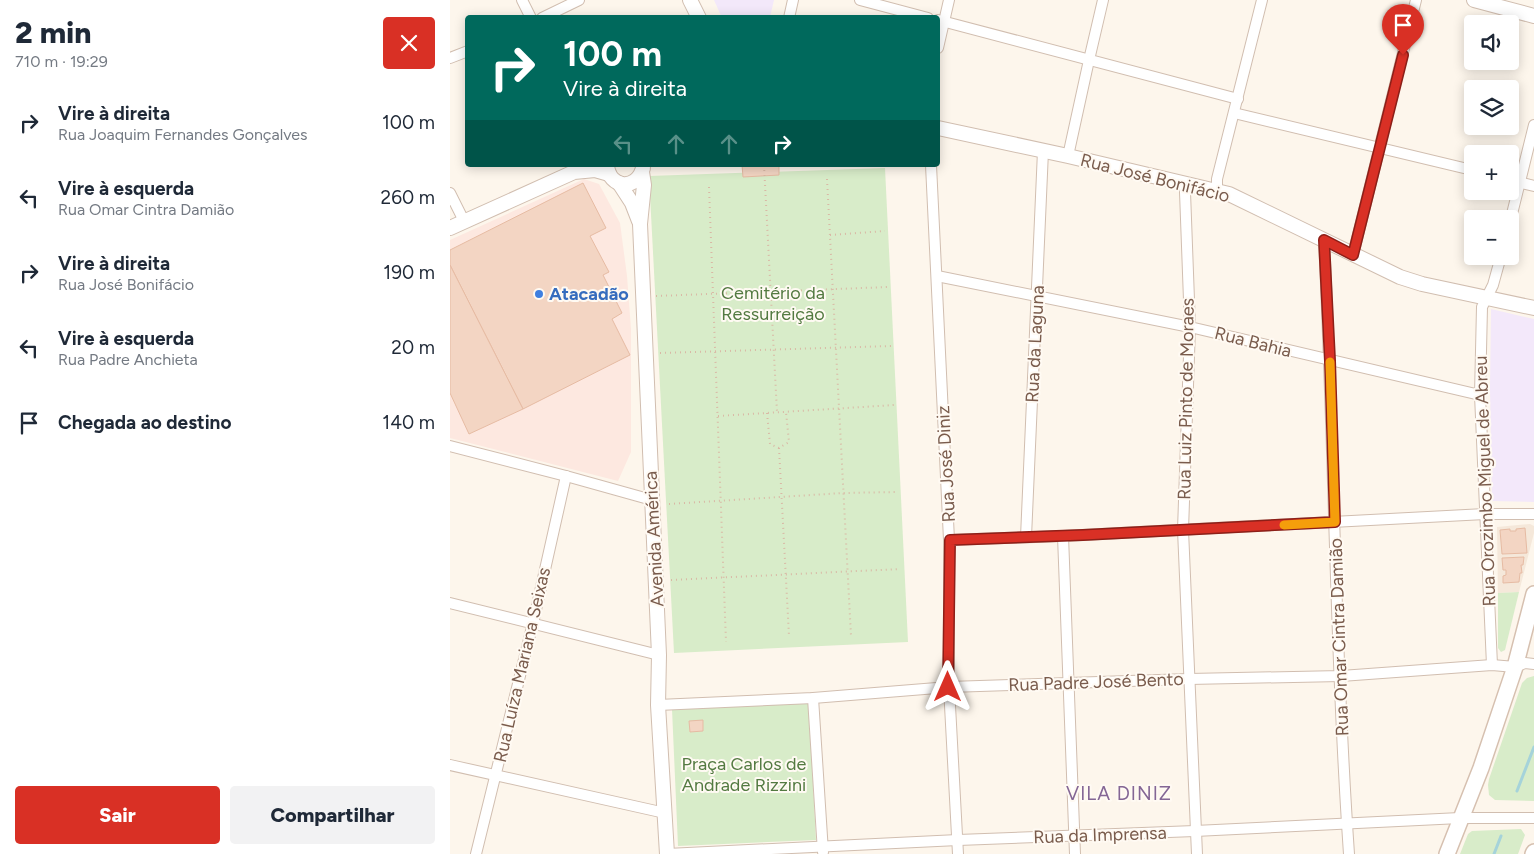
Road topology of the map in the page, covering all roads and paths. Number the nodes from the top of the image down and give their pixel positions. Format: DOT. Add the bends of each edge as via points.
graph roads {
  1 [pos="522,0"];
  2 [pos="579,0"];
  3 [pos="690,0"];
  4 [pos="793,0"];
  5 [pos="860,0"];
  6 [pos="949,0"];
  7 [pos="1104,0"];
  8 [pos="1262,0"];
  9 [pos="1416,0"];
  10 [pos="1474,0"];
  11 [pos="530,15"];
  12 [pos="548,15"];
  13 [pos="698,15"];
  14 [pos="790,15"];
  15 [pos="917,15"];
  16 [pos="1534,16"];
  17 [pos="941,21"];
  18 [pos="465,52"];
  19 [pos="450,58"];
  20 [pos="1088,60"];
  21 [pos="1238,99"];
  22 [pos="1234,113"];
  23 [pos="1534,125"];
  24 [pos="940,128"];
  25 [pos="1380,147"];
  26 [pos="1043,151"];
  27 [pos="1068,156"];
  28 [pos="764,167"];
  29 [pos="931,167"];
  30 [pos="578,168"];
  31 [pos="643,168"];
  32 [pos="1464,168"];
  33 [pos="1519,169"];
  34 [pos="611,174"];
  35 [pos="827,179"];
  36 [pos="1519,182"];
  37 [pos="1186,184"];
  38 [pos="1534,186"];
  39 [pos="709,187"];
  40 [pos="1217,191"];
  41 [pos="450,193"];
  42 [pos="464,221"];
  43 [pos="640,224"];
  44 [pos="450,228"];
  45 [pos="885,231"];
  46 [pos="830,235"];
  47 [pos="1324,240"];
  48 [pos="1353,255"];
  49 [pos="1499,265"];
  50 [pos="937,276"];
  51 [pos="888,287"];
  52 [pos="833,289"];
  53 [pos="770,291"];
  54 [pos="713,293"];
  55 [pos="656,296"];
  56 [pos="1038,296"];
  57 [pos="1486,298"];
  58 [pos="1534,308"];
  59 [pos="1190,327"];
  60 [pos="891,346"];
  61 [pos="836,348"];
  62 [pos="773,350"];
  63 [pos="715,352"];
  64 [pos="660,353"];
  65 [pos="1330,361"];
  66 [pos="1480,395"];
  67 [pos="894,405"];
  68 [pos="839,408"];
  69 [pos="777,412"];
  70 [pos="786,412"];
  71 [pos="767,413"];
  72 [pos="718,416"];
  73 [pos="450,446"];
  74 [pos="779,448"];
  75 [pos="566,476"];
  76 [pos="897,492"];
  77 [pos="844,493"];
  78 [pos="781,497"];
  79 [pos="652,500"];
  80 [pos="721,501"];
  81 [pos="669,504"];
  82 [pos="1485,514"];
  83 [pos="1534,514"];
  84 [pos="1335,522"];
  85 [pos="1182,530"];
  86 [pos="1063,536"];
  87 [pos="1026,537"];
  88 [pos="950,540"];
  89 [pos="900,569"];
  90 [pos="847,571"];
  91 [pos="785,574"];
  92 [pos="724,577"];
  93 [pos="671,580"];
  94 [pos="1534,594"];
  95 [pos="450,603"];
  96 [pos="533,623"];
  97 [pos="789,636"];
  98 [pos="851,636"];
  99 [pos="726,642"];
  100 [pos="660,655"];
  101 [pos="1534,664"];
  102 [pos="1492,665"];
  103 [pos="1515,667"];
  104 [pos="1341,676"];
  105 [pos="1190,679"];
  106 [pos="1068,682"];
  107 [pos="948,687"];
  108 [pos="813,698"];
  109 [pos="658,705"];
  110 [pos="450,765"];
  111 [pos="496,776"];
  112 [pos="665,813"];
  113 [pos="1460,818"];
  114 [pos="1534,818"];
  115 [pos="1347,824"];
  116 [pos="1195,831"];
  117 [pos="1074,836"];
  118 [pos="958,840"];
  119 [pos="823,851"];
  120 [pos="476,854"];
  121 [pos="667,854"];
  122 [pos="958,854"];
  123 [pos="1075,854"];
  124 [pos="1197,854"];
  125 [pos="1349,854"];
  126 [pos="1447,854"];
  1 -- 11 [label="street"];
  2 -- 12 [label="street"];
  3 -- 13 [label="street"];
  4 -- 14 [label="street"];
  5 -- 15 [label="street"];
  6 -- 17 [label="street"];
  7 -- 20 [label="street"];
  8 -- 21 [label="street"];
  9 -- 25 [label="street"];
  10 -- 16 [label="street"];
  17 -- 20 [label="street"];
  18 -- 19 [label="street"];
  20 -- 21 [label="street"];
  20 -- 27 [label="street"];
  21 -- 22 [label="street"];
  22 -- 25 [label="street"];
  22 -- 40 [label="street" via="1217,179"];
  23 -- 33 [label="street"];
  24 -- 26 [label="street, Rua José Bonifácio"];
  25 -- 32 [label="street"];
  25 -- 48 [label="street"];
  26 -- 27 [label="street, Rua José Bonifácio"];
  26 -- 56 [label="street, Rua da Laguna"];
  27 -- 37 [label="street, Rua José Bonifácio"];
  28 -- 53 [label="path"];
  29 -- 50 [label="street, Rua José Diniz"];
  30 -- 34 [label="street"];
  30 -- 42 [label="street"];
  31 -- 34 [label="street" via="640,177 630,183"];
  31 -- 43 [label="street, Avenida América"];
  34 -- 43 [label="street, Avenida América" via="632,203"];
  35 -- 46 [label="path"];
  36 -- 38 [label="street"];
  37 -- 40 [label="street, Rua José Bonifácio"];
  37 -- 59 [label="street, Rua Luiz Pinto de Moraes"];
  39 -- 54 [label="path"];
  40 -- 47 [label="street, Rua José Bonifácio"];
  41 -- 42 [label="street"];
  42 -- 44 [label="street"];
  43 -- 79 [label="street, Avenida América"];
  45 -- 46 [label="path"];
  46 -- 52 [label="path"];
  47 -- 48 [label="street, Rua José Bonifácio"];
  47 -- 65 [label="street, Rua Omar Cintra Damião"];
  48 -- 57 [label="street, Rua José Bonifácio" via="1400,277"];
  49 -- 57 [label="street, Rua Orozimbo Miguel de Abreu"];
  50 -- 56 [label="street, Rua Bahia"];
  50 -- 88 [label="street, Rua José Diniz"];
  51 -- 52 [label="path"];
  52 -- 53 [label="path"];
  52 -- 61 [label="path"];
  53 -- 54 [label="path"];
  53 -- 62 [label="path"];
  54 -- 55 [label="path"];
  54 -- 63 [label="path"];
  56 -- 59 [label="street, Rua Bahia"];
  56 -- 87 [label="street, Rua da Laguna"];
  57 -- 58 [label="street, Rua José Bonifácio"];
  57 -- 66 [label="street, Rua Orozimbo Miguel de Abreu" via="1482,307"];
  59 -- 65 [label="street, Rua Bahia"];
  59 -- 85 [label="street, Rua Luiz Pinto de Moraes"];
  60 -- 61 [label="path"];
  61 -- 62 [label="path"];
  61 -- 68 [label="path"];
  62 -- 63 [label="path"];
  62 -- 69 [label="path"];
  63 -- 64 [label="path"];
  63 -- 72 [label="path"];
  65 -- 66 [label="street, Rua Bahia"];
  65 -- 84 [label="street, Rua Omar Cintra Damião"];
  66 -- 82 [label="street, Rua Orozimbo Miguel de Abreu"];
  67 -- 68 [label="path"];
  68 -- 70 [label="path"];
  68 -- 77 [label="path"];
  69 -- 70 [label="path"];
  69 -- 71 [label="path"];
  70 -- 74 [label="path" via="788,442"];
  71 -- 72 [label="path"];
  71 -- 74 [label="path" via="770,444"];
  72 -- 80 [label="path"];
  73 -- 75 [label="street"];
  74 -- 78 [label="path"];
  75 -- 79 [label="street"];
  75 -- 96 [label="street, Rua Luíza Mariana Seixas"];
  76 -- 77 [label="path"];
  77 -- 78 [label="path"];
  77 -- 90 [label="path"];
  78 -- 80 [label="path"];
  78 -- 91 [label="path"];
  79 -- 100 [label="street, Avenida América"];
  80 -- 81 [label="path"];
  80 -- 92 [label="path"];
  82 -- 83 [label="street"];
  82 -- 84 [label="street"];
  82 -- 102 [label="street, Rua Orozimbo Miguel de Abreu"];
  84 -- 85 [label="street"];
  84 -- 104 [label="street, Rua Omar Cintra Damião"];
  85 -- 86 [label="street"];
  85 -- 105 [label="street, Rua Luiz Pinto de Moraes"];
  86 -- 87 [label="street"];
  86 -- 106 [label="street"];
  87 -- 88 [label="street"];
  88 -- 107 [label="street, Rua José Diniz"];
  89 -- 90 [label="path"];
  90 -- 91 [label="path"];
  90 -- 98 [label="path"];
  91 -- 92 [label="path"];
  91 -- 97 [label="path"];
  92 -- 93 [label="path"];
  92 -- 99 [label="path"];
  94 -- 103 [label="main road"];
  95 -- 96 [label="street"];
  96 -- 100 [label="street"];
  96 -- 111 [label="street, Rua Luíza Mariana Seixas"];
  100 -- 109 [label="street, Avenida América"];
  101 -- 103 [label="street, Rua Padre José Bento"];
  102 -- 103 [label="street, Rua Padre José Bento"];
  102 -- 104 [label="street, Rua Padre José Bento"];
  103 -- 113 [label="main road" via="1481,768"];
  104 -- 105 [label="street, Rua Padre José Bento"];
  104 -- 115 [label="street, Rua Omar Cintra Damião"];
  105 -- 106 [label="street, Rua Padre José Bento"];
  105 -- 116 [label="street, Rua Luiz Pinto de Moraes"];
  106 -- 107 [label="street, Rua Padre José Bento"];
  106 -- 117 [label="street"];
  107 -- 108 [label="street, Rua Padre José Bento"];
  107 -- 118 [label="street, Rua José Diniz"];
  108 -- 109 [label="street, Rua Padre José Bento"];
  108 -- 119 [label="street"];
  109 -- 112 [label="street, Avenida América"];
  110 -- 111 [label="street"];
  111 -- 112 [label="street"];
  111 -- 120 [label="street, Rua Luíza Mariana Seixas"];
  112 -- 121 [label="street, Avenida América"];
  113 -- 114 [label="street, Rua da Imprensa"];
  113 -- 115 [label="street, Rua da Imprensa"];
  113 -- 126 [label="main road"];
  115 -- 116 [label="street, Rua da Imprensa"];
  115 -- 125 [label="street, Rua Omar Cintra Damião"];
  116 -- 117 [label="street, Rua da Imprensa"];
  116 -- 124 [label="street, Rua Luiz Pinto de Moraes"];
  117 -- 118 [label="street, Rua da Imprensa"];
  117 -- 123 [label="street"];
  118 -- 119 [label="street, Rua da Imprensa"];
  118 -- 122 [label="street, Rua José Diniz"];
  119 -- 121 [label="street, Rua da Imprensa"];
}
